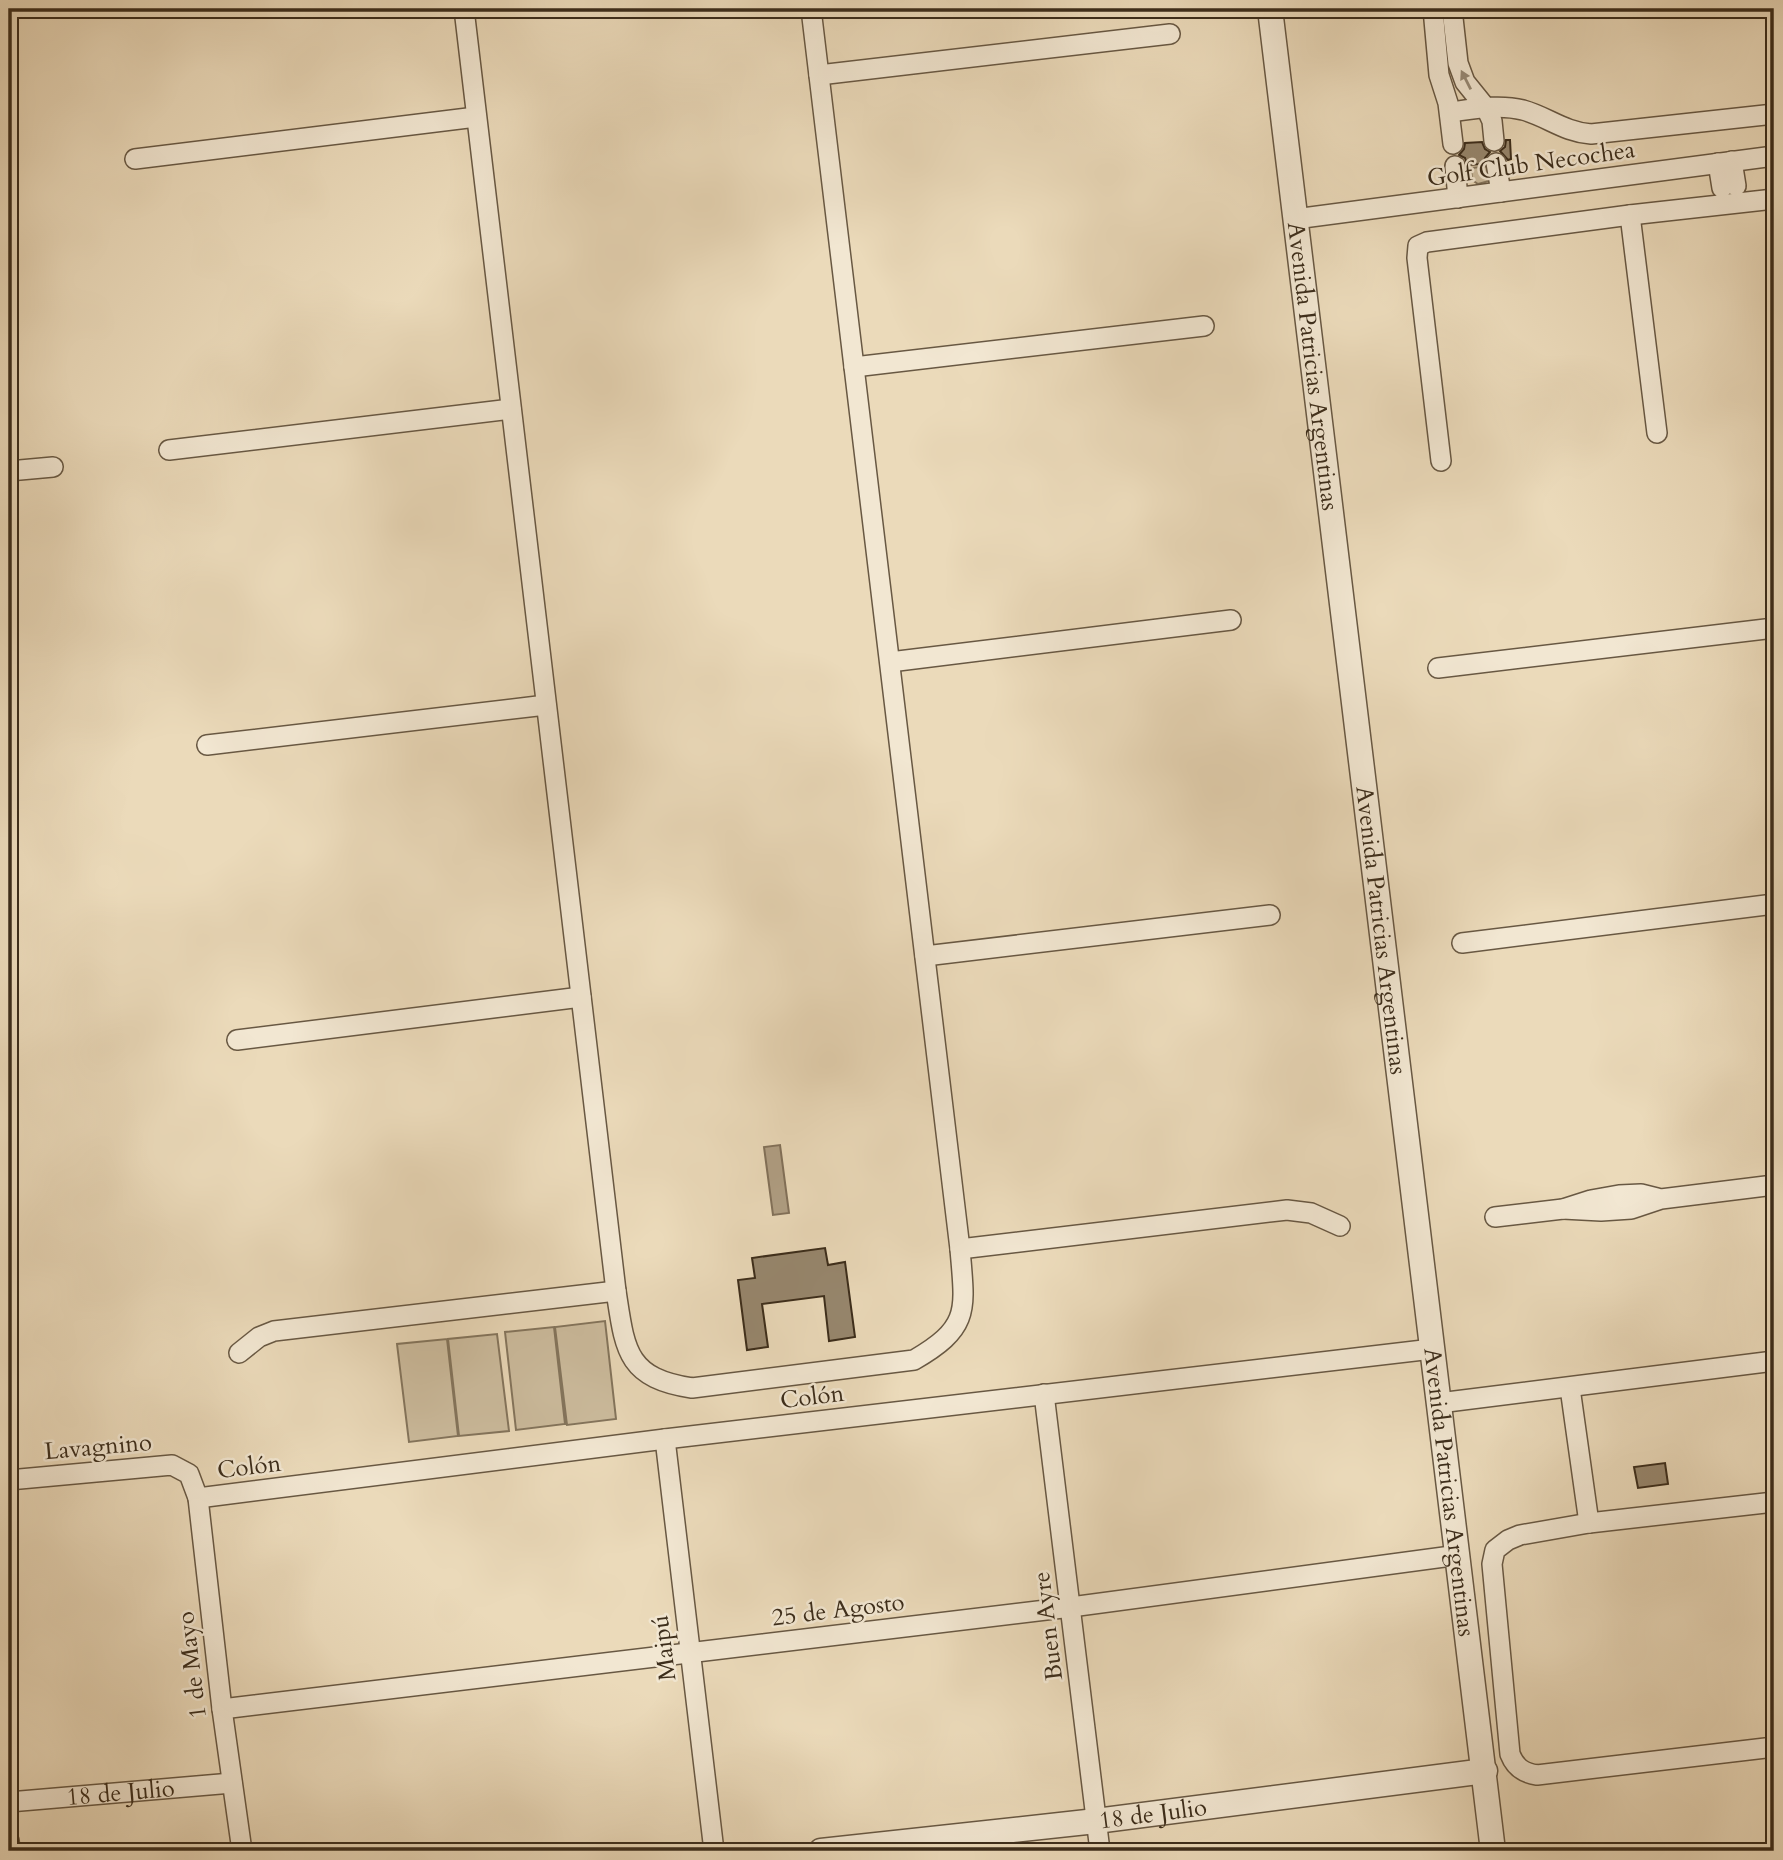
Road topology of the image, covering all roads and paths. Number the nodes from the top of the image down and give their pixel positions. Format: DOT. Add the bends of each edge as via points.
graph roads {
  1 [pos="464,9"];
  2 [pos="811,9"];
  3 [pos="1270,9"];
  4 [pos="1433,9"];
  5 [pos="1452,9"];
  6 [pos="1170,34"];
  7 [pos="819,75"];
  8 [pos="1486,108"];
  9 [pos="1450,112"];
  10 [pos="1774,114"];
  11 [pos="476,117"];
  12 [pos="1494,141"];
  13 [pos="1453,144"];
  14 [pos="1774,156"];
  15 [pos="135,159"];
  16 [pos="1725,162"];
  17 [pos="1496,163"];
  18 [pos="1455,166"];
  19 [pos="1501,192"];
  20 [pos="1730,195"];
  21 [pos="1458,198"];
  22 [pos="1774,199"];
  23 [pos="1630,215"];
  24 [pos="1295,219"];
  25 [pos="1204,326"];
  26 [pos="854,367"];
  27 [pos="511,409"];
  28 [pos="1657,433"];
  29 [pos="169,450"];
  30 [pos="1441,461"];
  31 [pos="53,467"];
  32 [pos="9,471"];
  33 [pos="1230,620"];
  34 [pos="1774,628"];
  35 [pos="890,662"];
  36 [pos="1438,668"];
  37 [pos="546,705"];
  38 [pos="207,745"];
  39 [pos="1774,904"];
  40 [pos="1270,915"];
  41 [pos="1462,943"];
  42 [pos="925,956"];
  43 [pos="581,997"];
  44 [pos="237,1040"];
  45 [pos="1774,1185"];
  46 [pos="1495,1217"];
  47 [pos="1340,1226"];
  48 [pos="961,1250"];
  49 [pos="616,1291"];
  50 [pos="1432,1349"];
  51 [pos="239,1353"];
  52 [pos="1774,1361"];
  53 [pos="1570,1388"];
  54 [pos="1044,1394"];
  55 [pos="1439,1403"];
  56 [pos="665,1439"];
  57 [pos="189,1474"];
  58 [pos="9,1480"];
  59 [pos="198,1498"];
  60 [pos="1774,1502"];
  61 [pos="1589,1523"];
  62 [pos="1459,1555"];
  63 [pos="1071,1607"];
  64 [pos="689,1652"];
  65 [pos="222,1709"];
  66 [pos="1774,1746"];
  67 [pos="1485,1771"];
  68 [pos="232,1783"];
  69 [pos="9,1802"];
  70 [pos="1096,1821"];
  71 [pos="9,1841"];
  72 [pos="10,1851"];
  73 [pos="242,1851"];
  74 [pos="714,1851"];
  75 [pos="821,1851"];
  76 [pos="1100,1851"];
  77 [pos="1493,1851"];
  1 -- 11 [label="street"];
  2 -- 7 [label="street"];
  3 -- 24 [label="street, Avenida Patricias Argentinas"];
  4 -- 9 [label="street" via="1439,75"];
  8 -- 5 [label="street, one-way" via="1465,82 1458,63"];
  6 -- 7 [label="street"];
  7 -- 26 [label="street"];
  8 -- 9 [label="street"];
  8 -- 10 [label="street" via="1522,110 1575,133 1591,134"];
  8 -- 12 [label="street"];
  9 -- 13 [label="street"];
  11 -- 15 [label="street"];
  11 -- 27 [label="street"];
  14 -- 16 [label="street, Golf Club Necochea"];
  16 -- 19 [label="street, Golf Club Necochea"];
  16 -- 20 [label="street"];
  17 -- 19 [label="street"];
  18 -- 21 [label="street"];
  19 -- 21 [label="street, Golf Club Necochea"];
  20 -- 22 [label="street"];
  20 -- 23 [label="street"];
  21 -- 24 [label="street, Golf Club Necochea"];
  23 -- 28 [label="street"];
  23 -- 30 [label="street" via="1418,246"];
  24 -- 50 [label="street, Avenida Patricias Argentinas"];
  25 -- 26 [label="street"];
  26 -- 35 [label="street"];
  27 -- 29 [label="street"];
  27 -- 37 [label="street"];
  31 -- 32 [label="street"];
  33 -- 35 [label="street"];
  34 -- 36 [label="street"];
  35 -- 42 [label="street"];
  37 -- 38 [label="street"];
  37 -- 43 [label="street"];
  39 -- 41 [label="street"];
  40 -- 42 [label="street"];
  42 -- 48 [label="street"];
  43 -- 44 [label="street"];
  43 -- 49 [label="street"];
  45 -- 46 [label="street" via="1661,1199 1619,1195 1563,1209"];
  47 -- 48 [label="street" via="1311,1213 1287,1210"];
  48 -- 49 [label="street" via="964,1303 957,1328 914,1360 692,1388 648,1375 632,1359 624,1342"];
  49 -- 51 [label="street" via="274,1331"];
  50 -- 54 [label="street, Colón"];
  50 -- 55 [label="street, Avenida Patricias Argentinas"];
  52 -- 53 [label="street"];
  53 -- 55 [label="street"];
  53 -- 61 [label="street"];
  54 -- 56 [label="street, Colón"];
  54 -- 63 [label="street, Buen Ayre"];
  55 -- 62 [label="street, Avenida Patricias Argentinas"];
  56 -- 59 [label="street, Colón"];
  56 -- 64 [label="street, Maipú"];
  57 -- 58 [label="street, Lavagnino" via="172,1465"];
  57 -- 59 [label="street, 1 de Mayo"];
  59 -- 65 [label="street, 1 de Mayo"];
  60 -- 61 [label="street"];
  61 -- 66 [label="street" via="1520,1535 1495,1550 1492,1564 1513,1762 1520,1770 1537,1775"];
  62 -- 63 [label="street, 25 de Agosto"];
  62 -- 67 [label="street, Avenida Patricias Argentinas"];
  63 -- 64 [label="street, 25 de Agosto"];
  63 -- 70 [label="street, Buen Ayre"];
  64 -- 65 [label="street, 25 de Agosto"];
  64 -- 74 [label="street, Maipú"];
  65 -- 68 [label="street, 1 de Mayo"];
  67 -- 70 [label="street, 18 de Julio"];
  67 -- 77 [label="street, Avenida Patricias Argentinas"];
  68 -- 69 [label="street, 18 de Julio"];
  68 -- 73 [label="street, 1 de Mayo"];
  70 -- 75 [label="street, 18 de Julio"];
  70 -- 76 [label="street, Buen Ayre"];
  71 -- 72 [label="street"];
}
